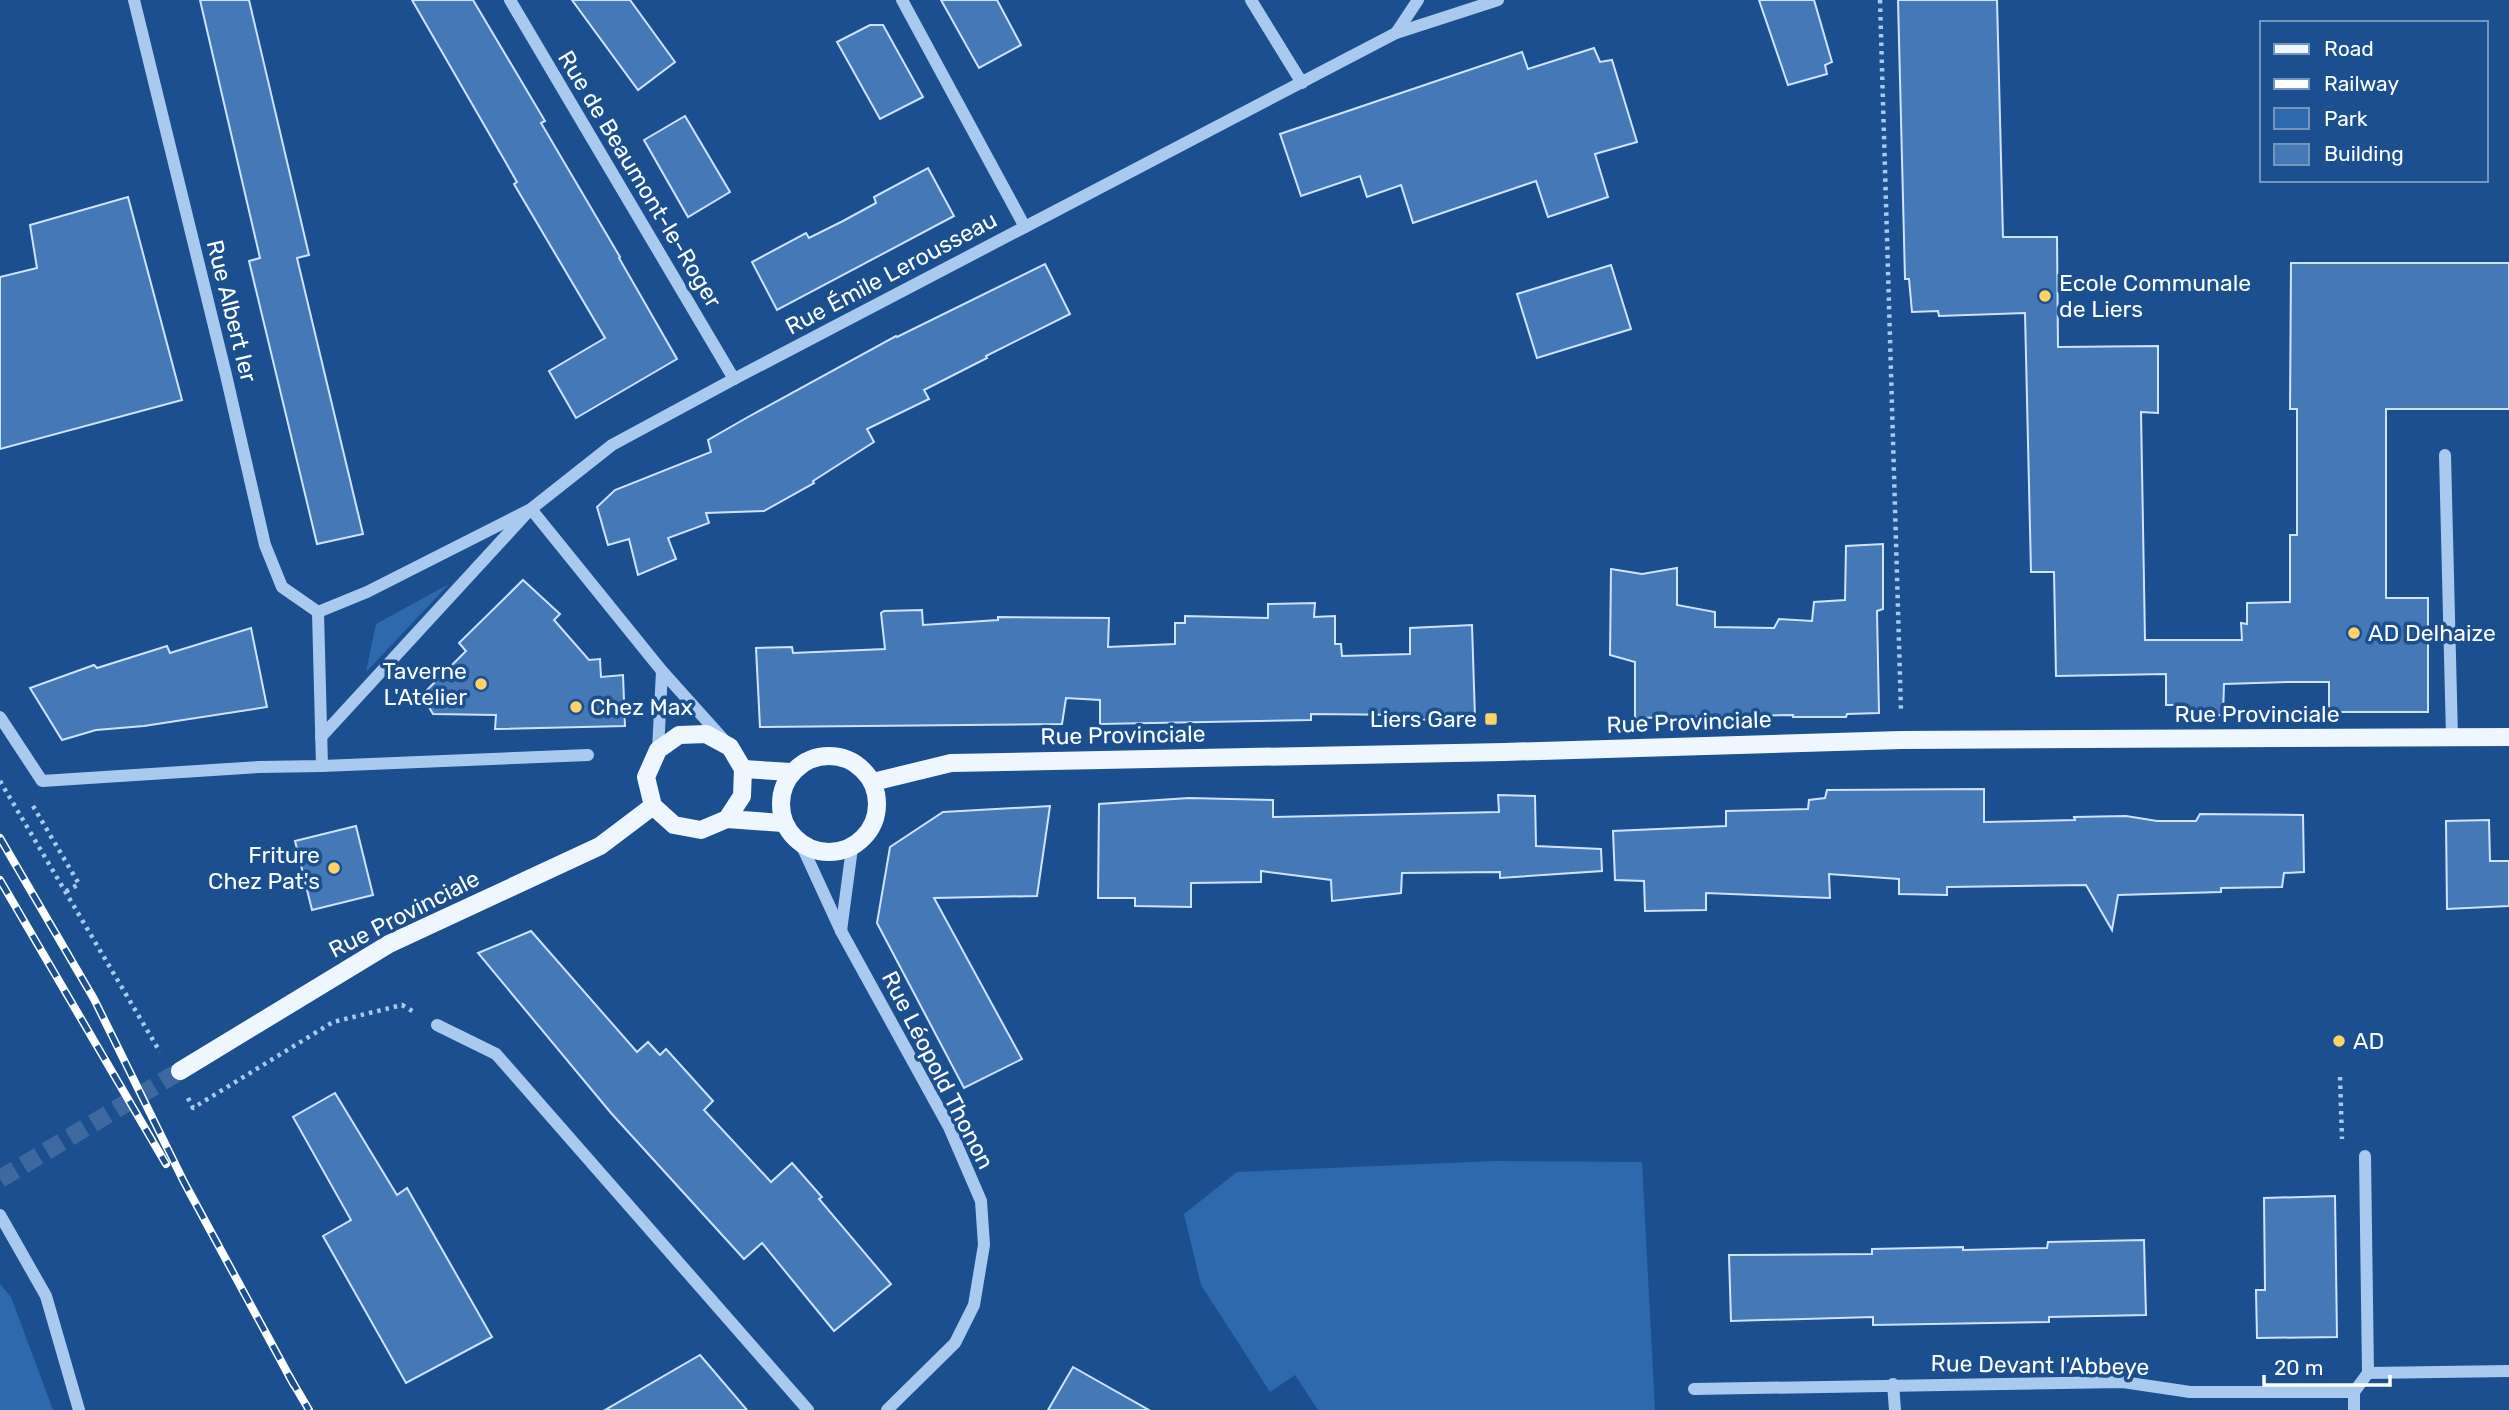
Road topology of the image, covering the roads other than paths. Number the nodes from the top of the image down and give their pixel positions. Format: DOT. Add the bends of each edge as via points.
graph roads {
  1 [pos="134,0"];
  2 [pos="510,0"];
  3 [pos="902,0"];
  4 [pos="1251,0"];
  5 [pos="1418,0"];
  6 [pos="1498,0"];
  7 [pos="1396,33"];
  8 [pos="1302,83"];
  9 [pos="1025,227"];
  10 [pos="734,379"];
  11 [pos="2445,455"];
  12 [pos="531,509"];
  13 [pos="318,612"];
  14 [pos="662,671"];
  15 [pos="0,717"];
  16 [pos="321,737"];
  17 [pos="2452,737"];
  18 [pos="2509,737"];
  19 [pos="730,747"];
  20 [pos="657,750"];
  21 [pos="588,755"];
  22 [pos="322,766"];
  23 [pos="743,769"];
  24 [pos="792,772"];
  25 [pos="873,782"];
  26 [pos="653,806"];
  27 [pos="727,819"];
  28 [pos="783,822"];
  29 [pos="801,844"];
  30 [pos="852,848"];
  31 [pos="841,931"];
  32 [pos="438,1025"];
  33 [pos="180,1071"];
  34 [pos="2365,1156"];
  35 [pos="0,1215"];
  36 [pos="2509,1371"];
  37 [pos="2368,1373"];
  38 [pos="1893,1384"];
  39 [pos="1694,1390"];
  40 [pos="2354,1392"];
  41 [pos="79,1410"];
  42 [pos="808,1410"];
  43 [pos="887,1410"];
  44 [pos="1895,1410"];
  45 [pos="2354,1410"];
  1 -- 13 [label="street, Rue Albert Ier" via="265,545 282,587"];
  2 -- 10 [label="street, Rue de Beaumont-le-Roger"];
  3 -- 9 [label="street"];
  4 -- 8 [label="street"];
  5 -- 7 [label="street"];
  6 -- 7 [label="street, Rue Émile Lerousseau"];
  7 -- 8 [label="street, Rue Émile Lerousseau"];
  8 -- 9 [label="street, Rue Émile Lerousseau"];
  9 -- 10 [label="street, Rue Émile Lerousseau"];
  10 -- 12 [label="street, Rue Émile Lerousseau" via="612,445"];
  11 -- 17 [label="street"];
  12 -- 13 [label="street, Rue Émile Lerousseau"];
  12 -- 14 [label="street"];
  12 -- 16 [label="street"];
  13 -- 16 [label="street"];
  14 -- 19 [label="street"];
  14 -- 20 [label="street"];
  15 -- 22 [label="street" via="42,782"];
  16 -- 22 [label="street"];
  17 -- 18 [label="main road, Rue Provinciale"];
  17 -- 25 [label="main road, Rue Provinciale" via="1902,740 951,763"];
  19 -- 20 [label="main road" via="706,734 680,735"];
  19 -- 23 [label="main road"];
  20 -- 26 [label="main road" via="646,777"];
  21 -- 22 [label="street"];
  23 -- 24 [label="main road"];
  23 -- 27 [label="main road" via="742,796"];
  24 -- 25 [label="main road" via="811,758 835,755 858,764"];
  24 -- 28 [label="main road" via="780,796"];
  25 -- 30 [label="main road" via="878,807 871,831"];
  26 -- 27 [label="main road" via="674,825 692,829"];
  26 -- 33 [label="main road, Rue Provinciale" via="600,846 389,944"];
  27 -- 28 [label="main road"];
  28 -- 29 [label="main road"];
  29 -- 30 [label="main road" via="825,854"];
  29 -- 31 [label="street, Rue Léopold Thonon"];
  30 -- 31 [label="street"];
  31 -- 43 [label="street, Rue Léopold Thonon" via="949,1127 981,1201 984,1245 974,1305 955,1343"];
  32 -- 42 [label="street" via="496,1054"];
  34 -- 37 [label="street"];
  35 -- 41 [label="street" via="46,1296"];
  36 -- 37 [label="street"];
  37 -- 40 [label="street"];
  38 -- 39 [label="street, Rue Devant l'Abbeye"];
  38 -- 40 [label="street, Rue Devant l'Abbeye" via="2123,1382 2190,1392"];
  38 -- 44 [label="street"];
  40 -- 45 [label="street"];
}
